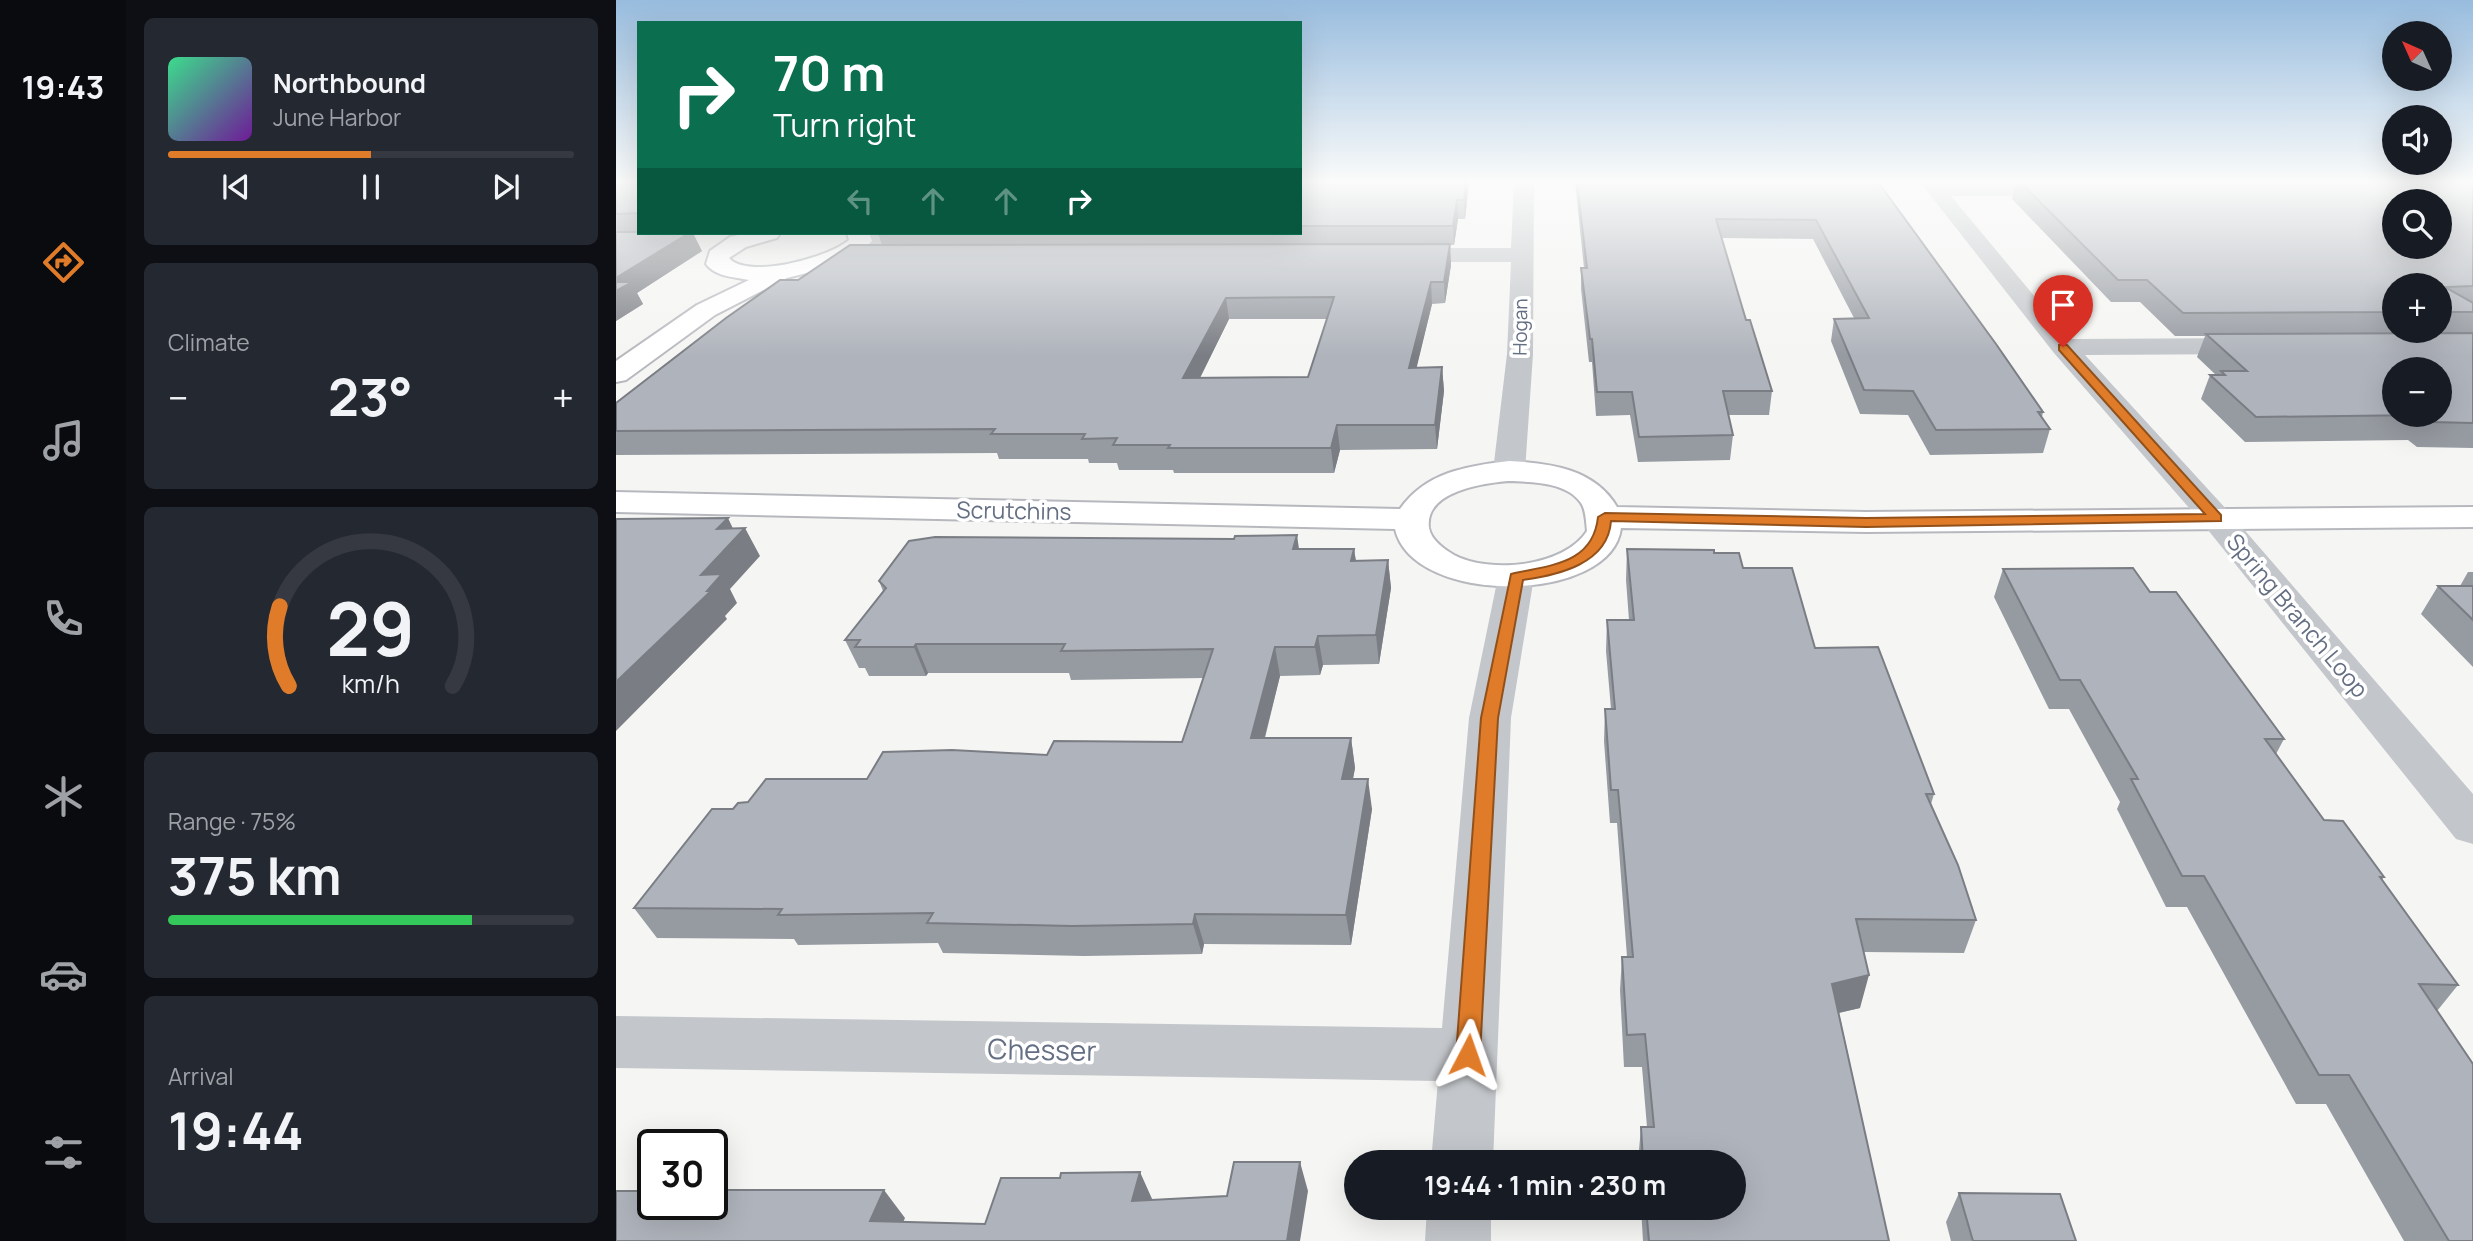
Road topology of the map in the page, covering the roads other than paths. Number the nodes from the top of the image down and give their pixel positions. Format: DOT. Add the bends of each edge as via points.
graph roads {
  1 [pos="739,240"];
  2 [pos="748,240"];
  3 [pos="859,240"];
  4 [pos="896,240"];
  5 [pos="1522,240"];
  6 [pos="1977,240"];
  7 [pos="1522,244"];
  8 [pos="1384,245"];
  9 [pos="833,259"];
  10 [pos="722,265"];
  11 [pos="792,269"];
  12 [pos="706,310"];
  13 [pos="2282,346"];
  14 [pos="2063,347"];
  15 [pos="616,374"];
  16 [pos="1509,471"];
  17 [pos="616,502"];
  18 [pos="1605,517"];
  19 [pos="2473,517"];
  20 [pos="2216,518"];
  21 [pos="1412,519"];
  22 [pos="1516,577"];
  23 [pos="2473,826"];
  24 [pos="616,1042"];
  25 [pos="1468,1055"];
  26 [pos="1463,1150"];
  27 [pos="1459,1220"];
  28 [pos="1458,1241"];
  1 -- 10 [label="street" via="694,249"];
  2 -- 10 [label="street" via="729,247"];
  3 -- 9 [label="street" via="858,246"];
  4 -- 9 [label="street" via="949,247"];
  5 -- 7 [label="street, Hogan"];
  6 -- 14 [label="street, Spring Branch Loop"];
  7 -- 8 [label="street"];
  7 -- 16 [label="street, Hogan" via="1520,354"];
  9 -- 11 [label="street"];
  10 -- 11 [label="street" via="763,272"];
  10 -- 12 [label="street" via="729,279"];
  11 -- 12 [label="street"];
  12 -- 15 [label="street"];
  13 -- 14 [label="street"];
  14 -- 20 [label="street, Spring Branch Loop"];
  16 -- 18 [label="street" via="1536,472 1583,489 1598,502"];
  16 -- 21 [label="street" via="1481,473 1435,490 1419,503"];
  17 -- 21 [label="street, Scrutchins"];
  18 -- 20 [label="street" via="1866,522"];
  18 -- 22 [label="street" via="1603,533 1593,549 1573,563"];
  19 -- 20 [label="street"];
  20 -- 23 [label="street, Spring Branch Loop"];
  21 -- 22 [label="street" via="1413,537 1426,554 1450,567 1481,575"];
  22 -- 25 [label="street" via="1490,718"];
  24 -- 25 [label="street, Chesser"];
  25 -- 26 [label="street"];
  27 -- 28 [label="street"];
}
